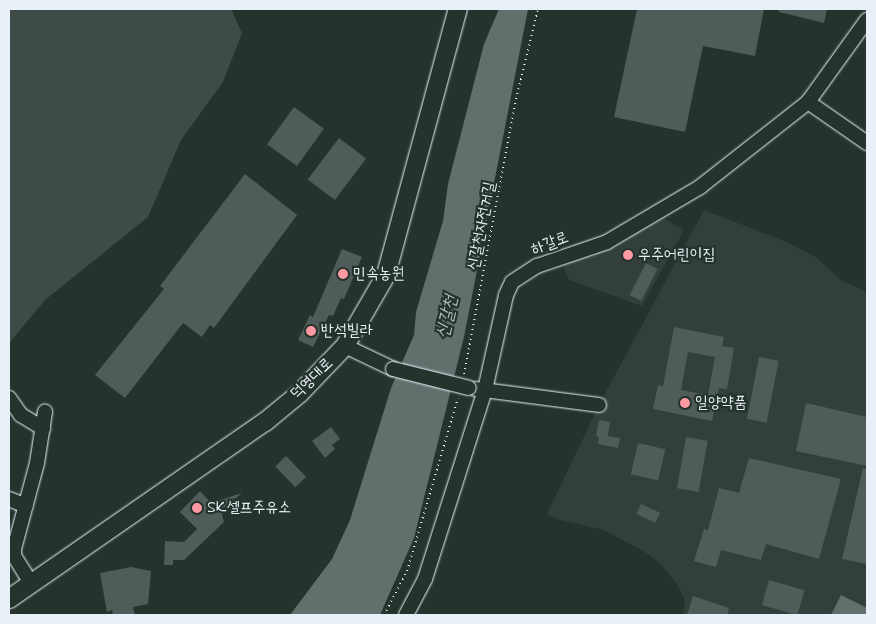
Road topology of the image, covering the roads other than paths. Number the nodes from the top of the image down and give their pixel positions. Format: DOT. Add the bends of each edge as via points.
graph roads {
  1 [pos="458,9"];
  2 [pos="867,20"];
  3 [pos="808,102"];
  4 [pos="867,143"];
  5 [pos="346,346"];
  6 [pos="491,391"];
  7 [pos="9,398"];
  8 [pos="599,405"];
  9 [pos="44,412"];
  10 [pos="43,428"];
  11 [pos="9,499"];
  12 [pos="26,506"];
  13 [pos="32,582"];
  14 [pos="9,599"];
  15 [pos="406,615"];
  1 -- 5 [label="main road, 덕영대로" via="389,267 376,297"];
  2 -- 3 [label="street, 하갈로"];
  3 -- 4 [label="street"];
  3 -- 6 [label="street, 하갈로" via="700,187 662,212 606,242 537,266 512,282 506,295"];
  5 -- 6 [label="street, bridge" via="393,369"];
  5 -- 13 [label="main road, 덕영대로" via="300,393 265,422"];
  6 -- 8 [label="street"];
  6 -- 15 [label="street, 하갈로" via="425,579"];
  7 -- 10 [label="street" via="22,415"];
  9 -- 10 [label="street"];
  10 -- 12 [label="street"];
  11 -- 12 [label="street"];
  12 -- 13 [label="street" via="14,556"];
  13 -- 14 [label="main road, 덕영대로"];
}
